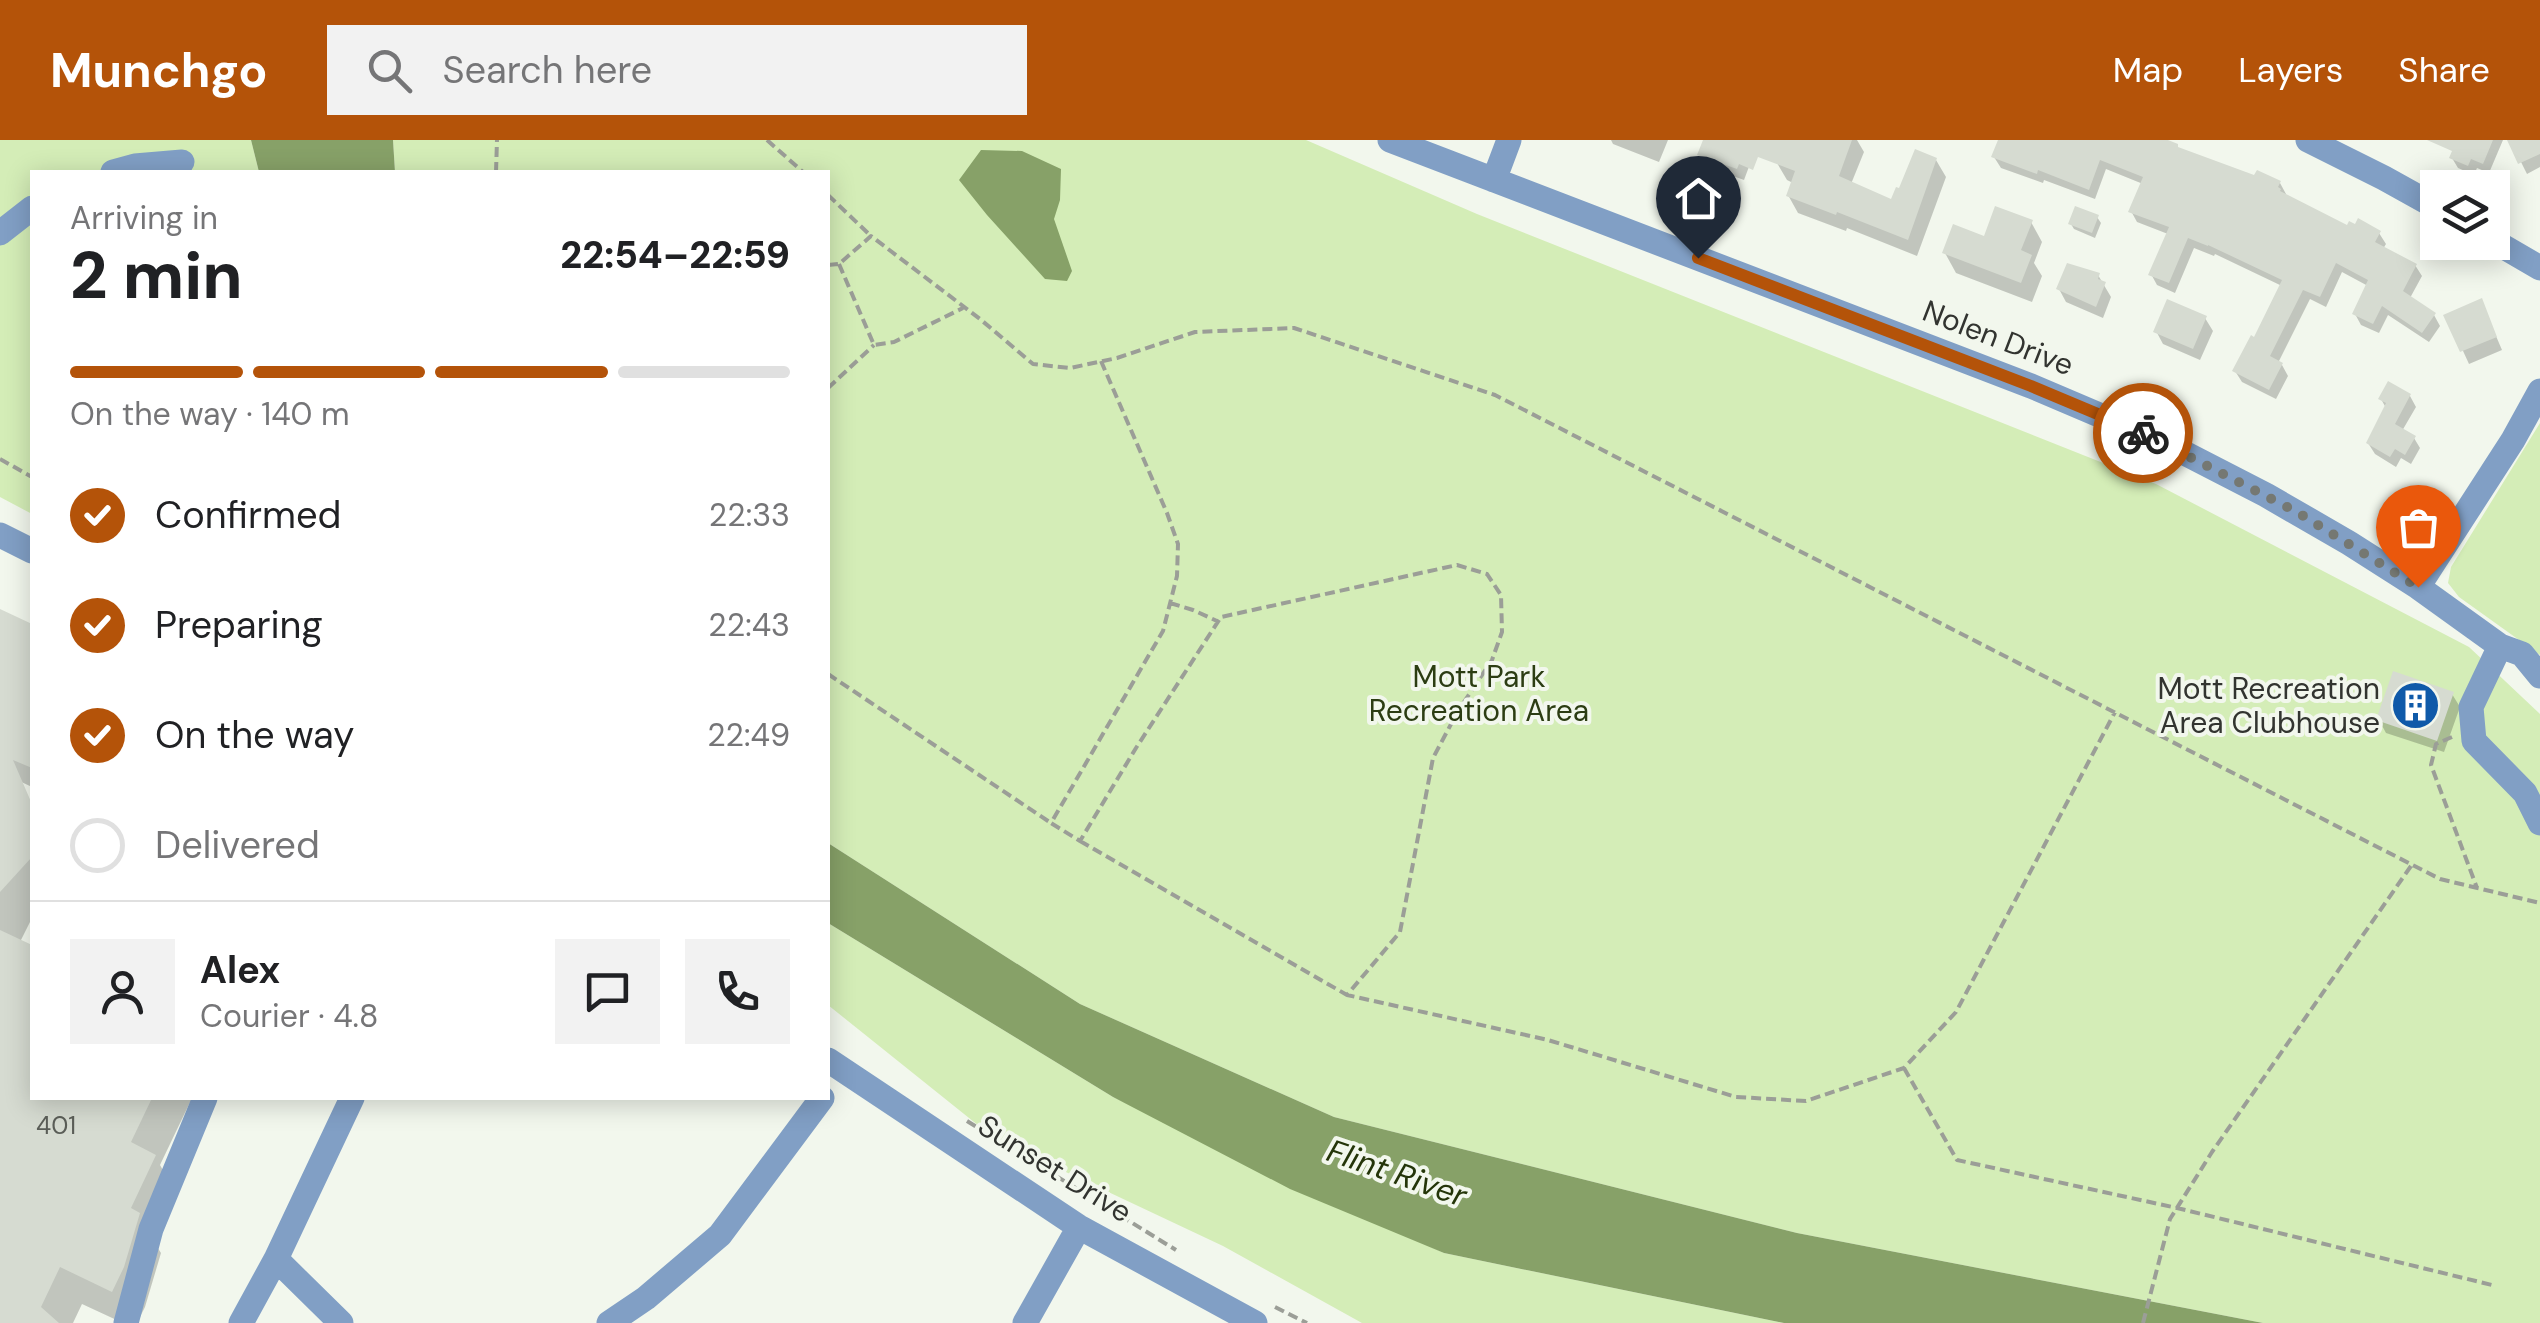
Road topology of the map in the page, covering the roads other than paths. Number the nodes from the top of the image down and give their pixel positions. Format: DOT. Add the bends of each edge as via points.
graph roads {
  1 [pos="1390,140"];
  2 [pos="1509,140"];
  3 [pos="2308,140"];
  4 [pos="182,162"];
  5 [pos="120,170"];
  6 [pos="1494,180"];
  7 [pos="2420,198"];
  8 [pos="30,210"];
  9 [pos="0,234"];
  10 [pos="2510,250"];
  11 [pos="2540,268"];
  12 [pos="2540,390"];
  13 [pos="0,535"];
  14 [pos="30,550"];
  15 [pos="2418,587"];
  16 [pos="2500,646"];
  17 [pos="2540,676"];
  18 [pos="2540,823"];
  19 [pos="832,1073"];
  20 [pos="204,1100"];
  21 [pos="351,1100"];
  22 [pos="821,1100"];
  23 [pos="1079,1227"];
  24 [pos="276,1259"];
  25 [pos="1258,1312"];
  26 [pos="126,1323"];
  27 [pos="241,1323"];
  28 [pos="341,1323"];
  29 [pos="609,1323"];
  30 [pos="1026,1323"];
  1 -- 6 [label="street, Nolen Drive"];
  2 -- 6 [label="street"];
  3 -- 7 [label="street"];
  4 -- 5 [label="street"];
  6 -- 15 [label="street, Nolen Drive" via="2120,423 2266,494"];
  8 -- 9 [label="street"];
  10 -- 11 [label="street"];
  12 -- 15 [label="street"];
  13 -- 14 [label="street"];
  15 -- 16 [label="street, Nolen Drive"];
  16 -- 17 [label="street, Nolen Drive" via="2522,654"];
  16 -- 18 [label="street" via="2471,707 2474,741 2525,793"];
  19 -- 23 [label="street, Sunset Drive"];
  20 -- 26 [label="street" via="151,1229"];
  21 -- 24 [label="street"];
  22 -- 29 [label="street" via="720,1235"];
  23 -- 25 [label="street, Sunset Drive"];
  23 -- 30 [label="street"];
  24 -- 27 [label="street"];
  24 -- 28 [label="street"];
}
